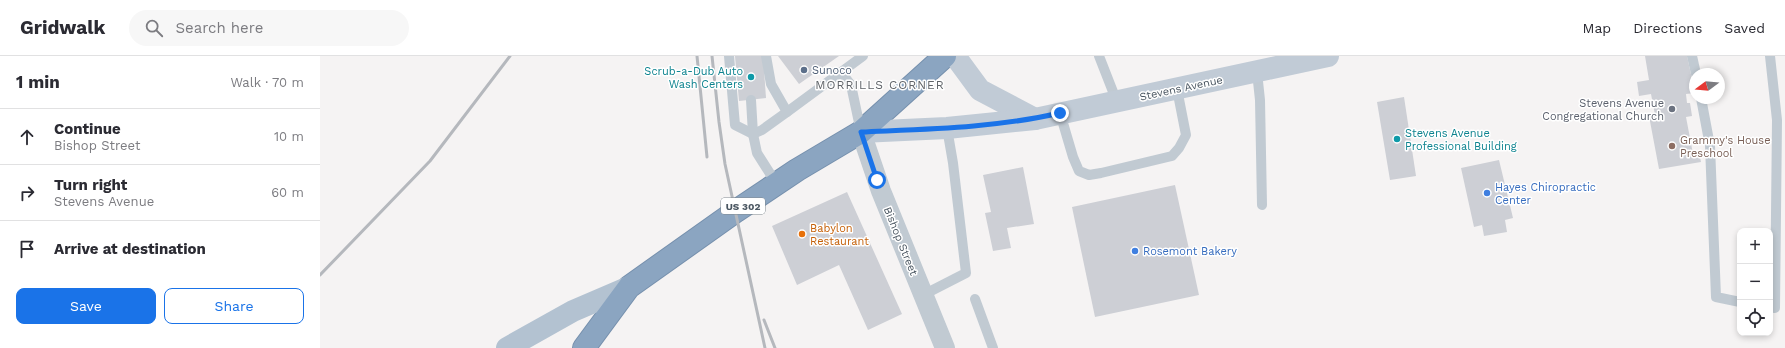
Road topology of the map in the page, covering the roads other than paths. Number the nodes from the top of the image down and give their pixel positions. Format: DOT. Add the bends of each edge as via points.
graph roads {
  1 [pos="729,56"];
  2 [pos="766,56"];
  3 [pos="863,56"];
  4 [pos="945,56"];
  5 [pos="955,56"];
  6 [pos="1099,56"];
  7 [pos="1328,56"];
  8 [pos="1692,56"];
  9 [pos="1770,56"];
  10 [pos="1695,68"];
  11 [pos="841,72"];
  12 [pos="1257,72"];
  13 [pos="1177,88"];
  14 [pos="751,100"];
  15 [pos="1117,102"];
  16 [pos="1702,104"];
  17 [pos="787,112"];
  18 [pos="1060,113"];
  19 [pos="1035,119"];
  20 [pos="947,128"];
  21 [pos="861,132"];
  22 [pos="753,134"];
  23 [pos="776,184"];
  24 [pos="1262,205"];
  25 [pos="629,287"];
  26 [pos="923,295"];
  27 [pos="975,299"];
  28 [pos="1737,301"];
  29 [pos="1773,308"];
  30 [pos="507,348"];
  31 [pos="584,348"];
  32 [pos="945,348"];
  33 [pos="993,348"];
  1 -- 22 [label="lane" via="735,125"];
  2 -- 17 [label="lane" via="771,84"];
  3 -- 11 [label="lane"];
  4 -- 21 [label="highway, US 302"];
  5 -- 19 [label="main road" via="980,90"];
  6 -- 15 [label="lane"];
  7 -- 12 [label="main road, Stevens Avenue"];
  8 -- 10 [label="lane"];
  9 -- 29 [label="lane" via="1777,120 1775,308"];
  11 -- 17 [label="lane"];
  11 -- 21 [label="lane" via="851,85"];
  12 -- 13 [label="main road, Stevens Avenue"];
  12 -- 24 [label="lane"];
  13 -- 15 [label="main road, Stevens Avenue"];
  13 -- 18 [label="lane" via="1186,135 1180,148 1172,156 1101,173 1089,175 1079,171 1072,157"];
  14 -- 22 [label="lane"];
  15 -- 18 [label="main road, Stevens Avenue"];
  16 -- 28 [label="lane" via="1710,146 1716,297"];
  17 -- 22 [label="lane"];
  18 -- 19 [label="main road, Stevens Avenue"];
  19 -- 20 [label="main road, Stevens Avenue"];
  20 -- 21 [label="main road, Stevens Avenue"];
  20 -- 26 [label="lane" via="966,273"];
  21 -- 23 [label="highway, US 302"];
  21 -- 26 [label="street, Bishop Street" via="881,191"];
  22 -- 23 [label="lane" via="757,153"];
  23 -- 25 [label="highway, US 302"];
  25 -- 30 [label="main road" via="573,311"];
  25 -- 31 [label="highway, US 302"];
  26 -- 32 [label="street, Bishop Street"];
  27 -- 33 [label="lane"];
}
